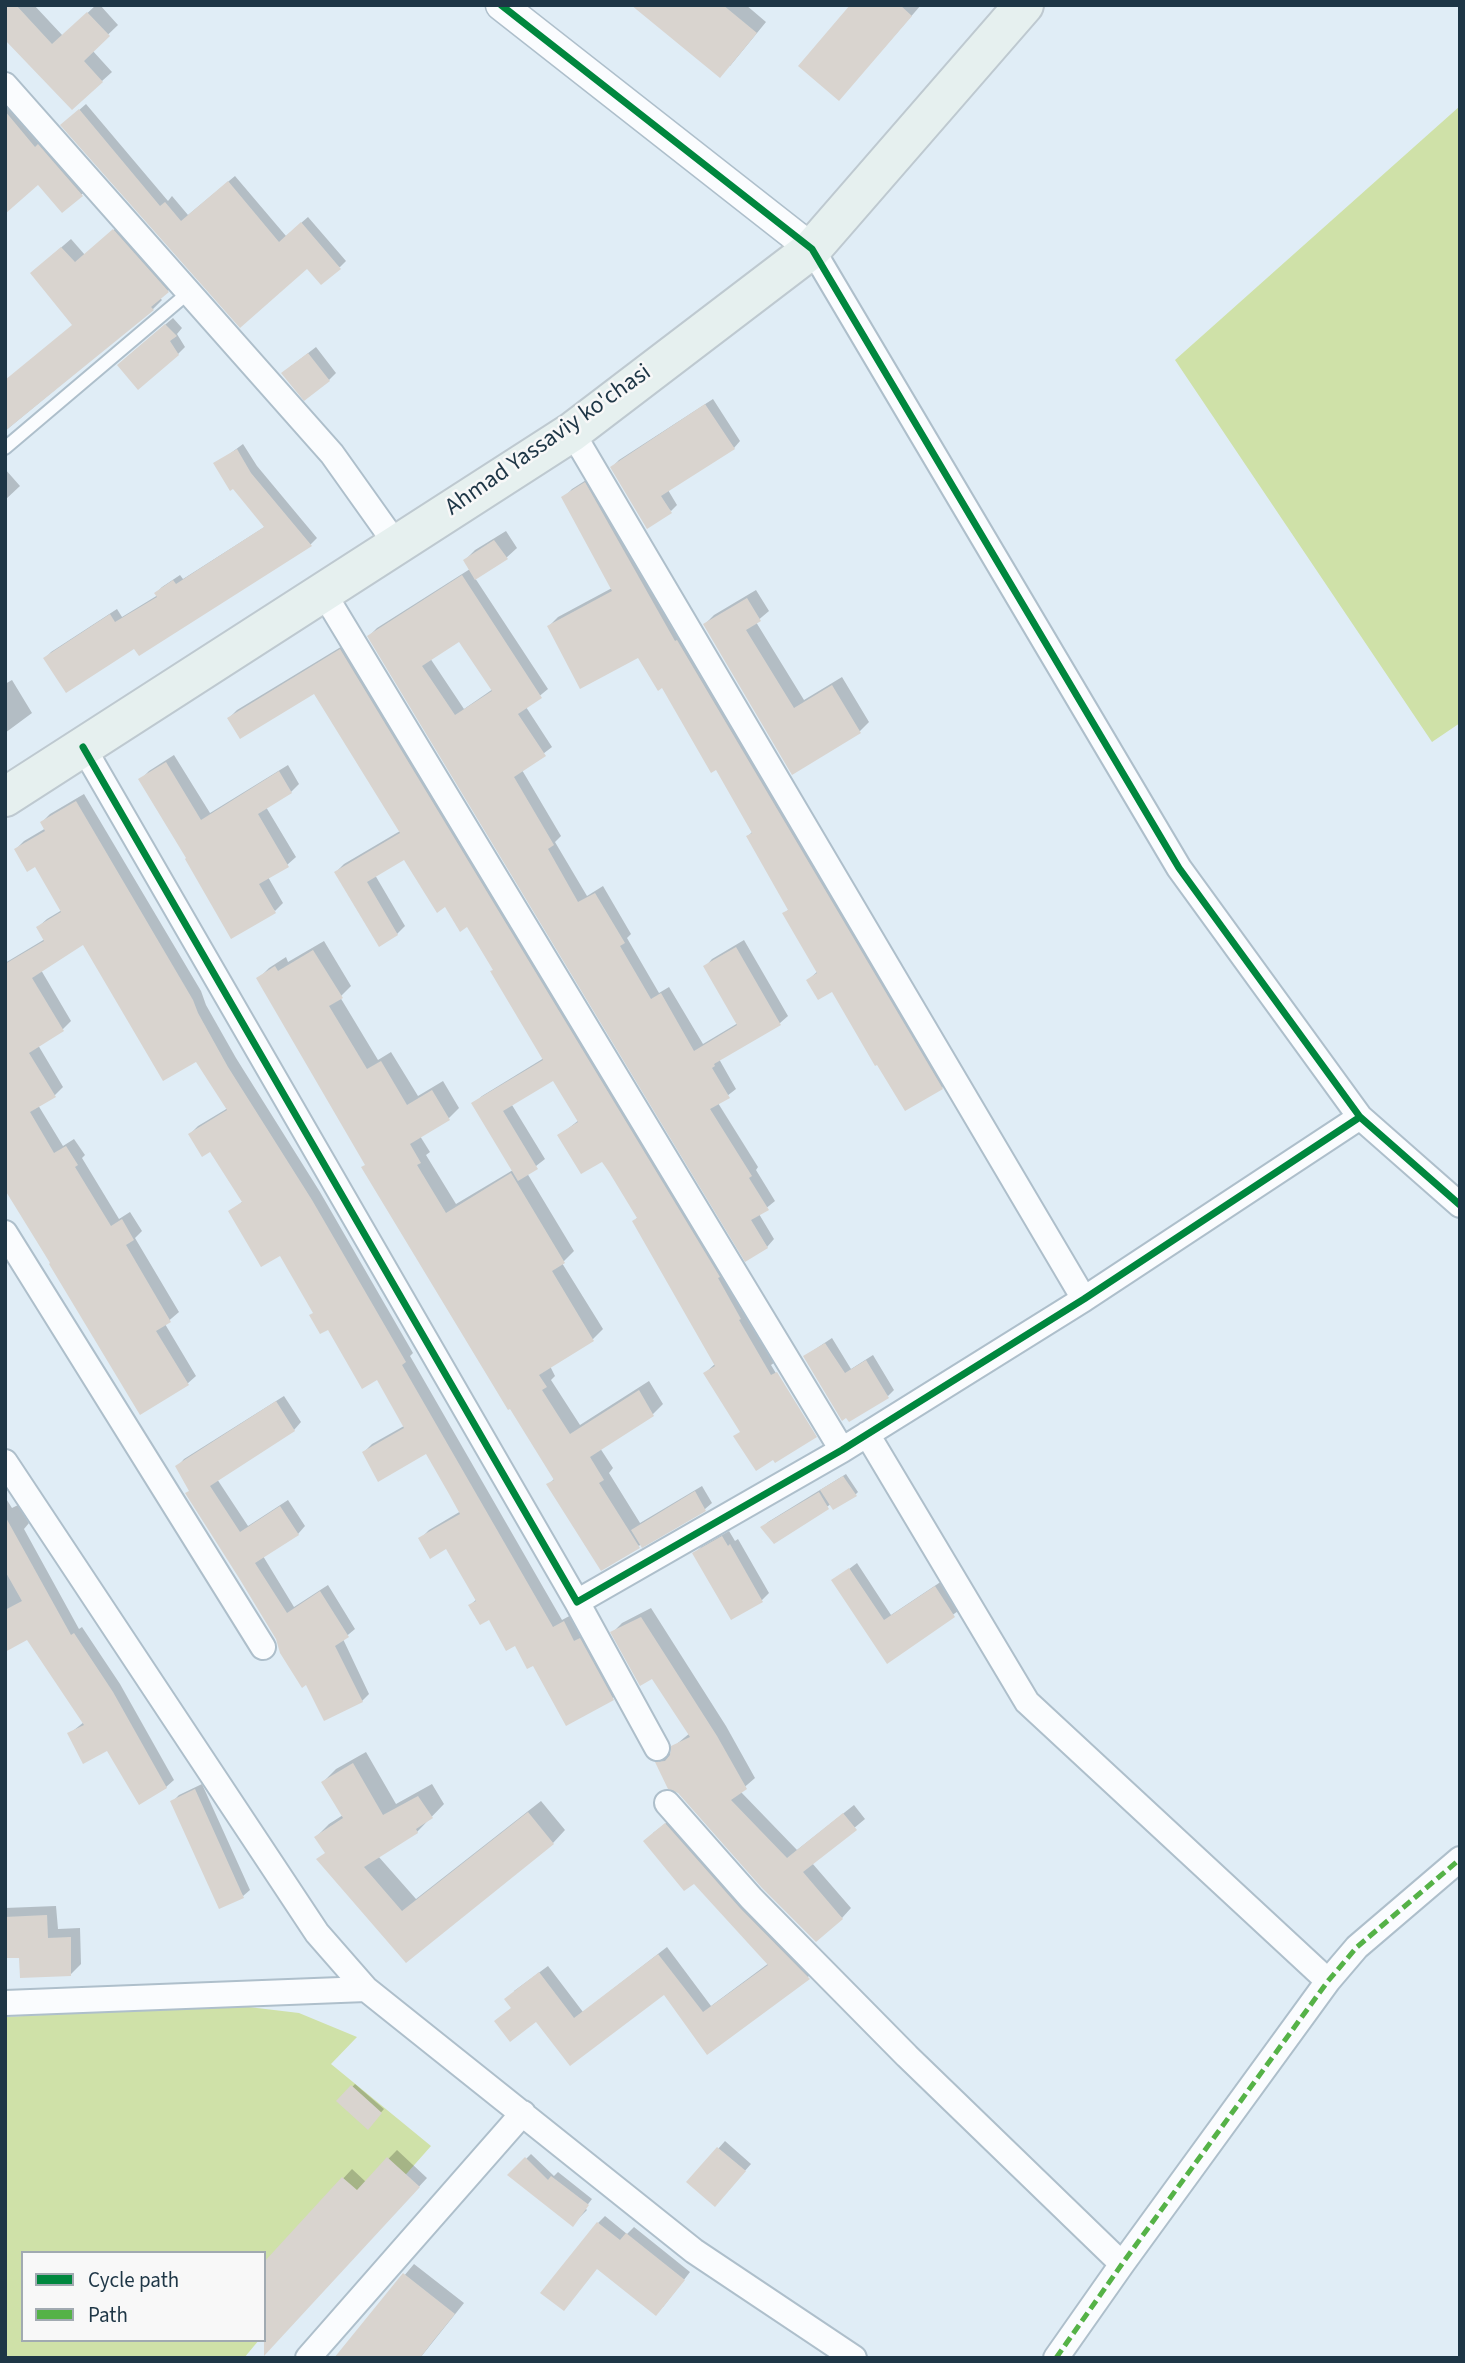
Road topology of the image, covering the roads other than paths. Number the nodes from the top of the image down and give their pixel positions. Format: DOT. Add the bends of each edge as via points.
graph roads {
  1 [pos="1024,5"];
  2 [pos="511,8"];
  3 [pos="5,85"];
  4 [pos="813,249"];
  5 [pos="188,293"];
  6 [pos="572,432"];
  7 [pos="5,448"];
  8 [pos="396,544"];
  9 [pos="323,592"];
  10 [pos="83,747"];
  11 [pos="5,797"];
  12 [pos="1360,1117"];
  13 [pos="1460,1205"];
  14 [pos="5,1233"];
  15 [pos="1084,1299"];
  16 [pos="867,1434"];
  17 [pos="842,1450"];
  18 [pos="5,1462"];
  19 [pos="578,1602"];
  20 [pos="263,1647"];
  21 [pos="657,1748"];
  22 [pos="667,1803"];
  23 [pos="1460,1858"];
  24 [pos="1328,1980"];
  25 [pos="366,1989"];
  26 [pos="5,2003"];
  27 [pos="523,2113"];
  28 [pos="1122,2263"];
  29 [pos="308,2358"];
  30 [pos="854,2358"];
  31 [pos="1056,2358"];
  1 -- 4 [label="main road, Ahmad Yassaviy ko'chasi"];
  2 -- 4 [label="street"];
  3 -- 5 [label="street"];
  4 -- 6 [label="main road, Ahmad Yassaviy ko'chasi"];
  4 -- 12 [label="street" via="1179,868"];
  5 -- 7 [label="lane"];
  5 -- 8 [label="street" via="332,454"];
  6 -- 8 [label="main road, Ahmad Yassaviy ko'chasi"];
  6 -- 15 [label="street"];
  8 -- 9 [label="main road, Ahmad Yassaviy ko'chasi"];
  9 -- 10 [label="main road, Ahmad Yassaviy ko'chasi"];
  9 -- 17 [label="street"];
  10 -- 11 [label="main road, Ahmad Yassaviy ko'chasi"];
  10 -- 19 [label="street"];
  12 -- 13 [label="street"];
  12 -- 15 [label="street"];
  14 -- 20 [label="street"];
  15 -- 16 [label="street"];
  16 -- 17 [label="street"];
  16 -- 24 [label="street" via="1027,1702"];
  17 -- 19 [label="street"];
  18 -- 25 [label="street" via="317,1933"];
  19 -- 21 [label="street"];
  22 -- 28 [label="street" via="751,1898 907,2056"];
  23 -- 24 [label="street" via="1357,1947"];
  24 -- 28 [label="street"];
  25 -- 26 [label="street"];
  25 -- 27 [label="street"];
  27 -- 29 [label="street"];
  27 -- 30 [label="street" via="694,2251"];
  28 -- 31 [label="street"];
}
